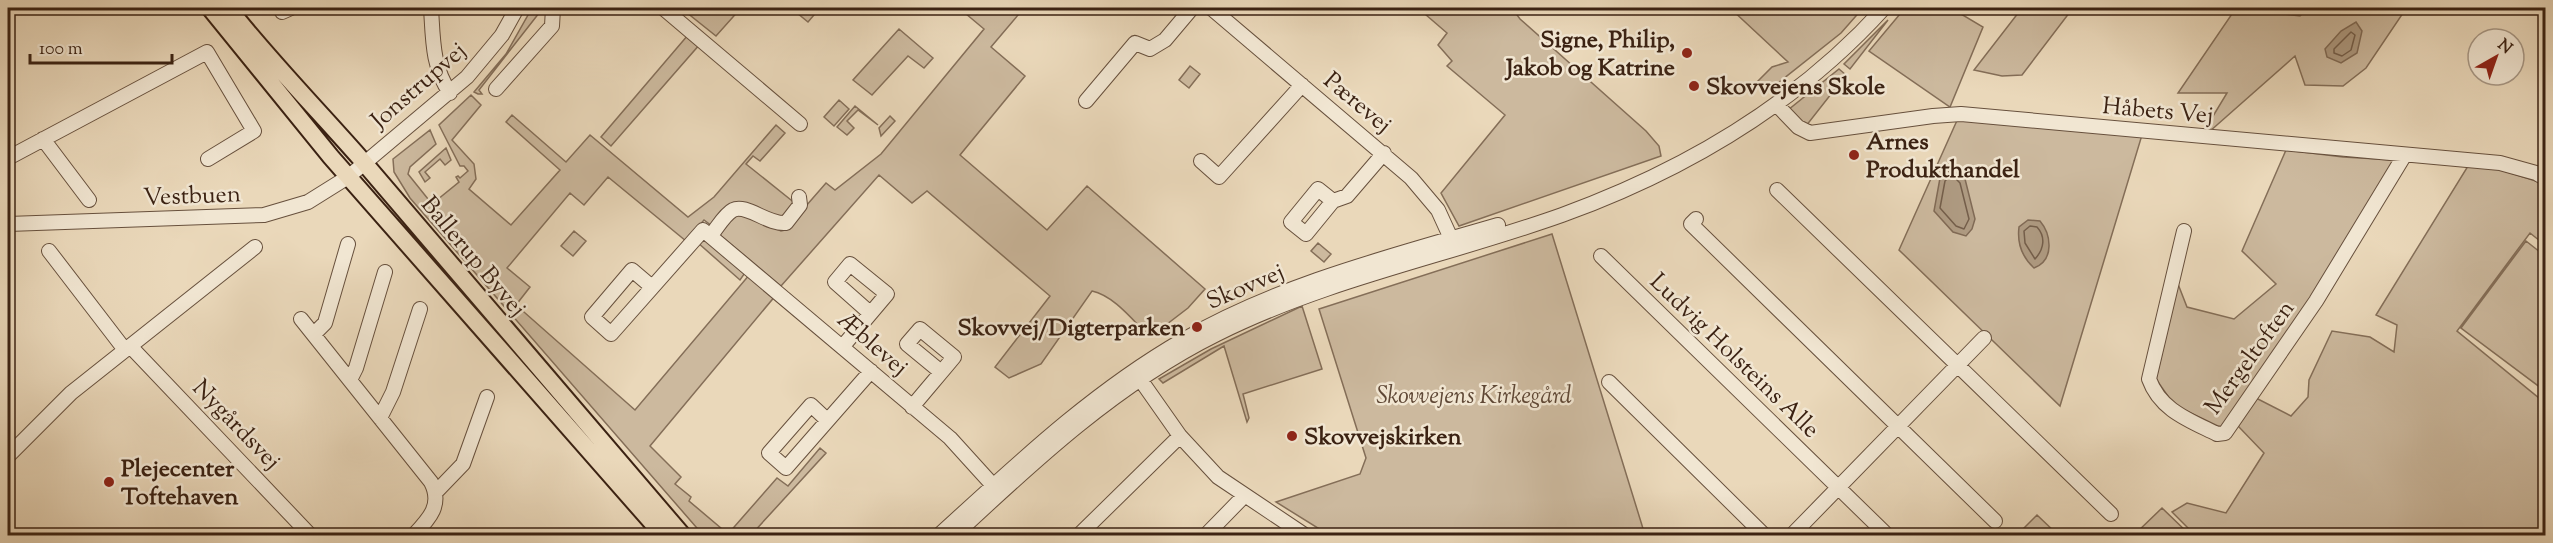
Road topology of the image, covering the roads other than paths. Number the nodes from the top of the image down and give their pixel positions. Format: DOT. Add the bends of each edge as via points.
graph roads {
  1 [pos="210,8"];
  2 [pos="228,8"];
  3 [pos="431,8"];
  4 [pos="517,8"];
  5 [pos="553,8"];
  6 [pos="663,8"];
  7 [pos="1192,8"];
  8 [pos="1211,8"];
  9 [pos="1884,8"];
  10 [pos="1302,85"];
  11 [pos="496,89"];
  12 [pos="450,93"];
  13 [pos="1086,101"];
  14 [pos="1776,104"];
  15 [pos="800,124"];
  16 [pos="43,139"];
  17 [pos="1384,153"];
  18 [pos="2404,156"];
  19 [pos="8,158"];
  20 [pos="208,159"];
  21 [pos="1201,161"];
  22 [pos="363,163"];
  23 [pos="348,177"];
  24 [pos="2546,179"];
  25 [pos="1778,190"];
  26 [pos="799,197"];
  27 [pos="89,200"];
  28 [pos="1333,201"];
  29 [pos="1696,219"];
  30 [pos="8,224"];
  31 [pos="2184,231"];
  32 [pos="711,235"];
  33 [pos="348,244"];
  34 [pos="1453,244"];
  35 [pos="255,247"];
  36 [pos="49,251"];
  37 [pos="1601,256"];
  38 [pos="385,272"];
  39 [pos="652,287"];
  40 [pos="420,309"];
  41 [pos="870,313"];
  42 [pos="301,319"];
  43 [pos="314,334"];
  44 [pos="1984,338"];
  45 [pos="843,346"];
  46 [pos="128,348"];
  47 [pos="1957,365"];
  48 [pos="871,371"];
  49 [pos="941,372"];
  50 [pos="1138,375"];
  51 [pos="350,380"];
  52 [pos="1609,382"];
  53 [pos="487,397"];
  54 [pos="912,407"];
  55 [pos="380,418"];
  56 [pos="827,420"];
  57 [pos="1898,426"];
  58 [pos="1180,436"];
  59 [pos="8,456"];
  60 [pos="1838,487"];
  61 [pos="997,489"];
  62 [pos="436,492"];
  63 [pos="1244,496"];
  64 [pos="2111,514"];
  65 [pos="1995,521"];
  66 [pos="420,533"];
  67 [pos="311,536"];
  68 [pos="664,536"];
  69 [pos="683,536"];
  70 [pos="938,536"];
  71 [pos="954,536"];
  72 [pos="1078,536"];
  73 [pos="1204,536"];
  74 [pos="1306,536"];
  75 [pos="1766,536"];
  76 [pos="1791,536"];
  77 [pos="1888,536"];
  1 -- 23 [label="main road, Ballerup Byvej"];
  2 -- 22 [label="main road, Ballerup Byvej"];
  3 -- 12 [label="street" via="435,59"];
  4 -- 12 [label="street, Jonstrupvej" via="502,35"];
  5 -- 11 [label="street" via="552,26"];
  6 -- 15 [label="street"];
  7 -- 13 [label="street" via="1165,40 1150,49 1135,43"];
  8 -- 10 [label="street, Pærevej"];
  9 -- 14 [label="street, Skovvej" via="1820,70"];
  10 -- 17 [label="street, Pærevej"];
  10 -- 21 [label="street" via="1219,177"];
  12 -- 22 [label="street, Jonstrupvej"];
  14 -- 18 [label="street, Håbets Vej" via="1798,127 1810,133 1961,114"];
  14 -- 34 [label="street, Skovvej" via="1687,160 1627,188"];
  16 -- 19 [label="street"];
  16 -- 20 [label="street" via="207,52 254,131"];
  16 -- 27 [label="street"];
  17 -- 28 [label="street" via="1347,196"];
  17 -- 34 [label="street, Pærevej" via="1423,189"];
  18 -- 24 [label="street, Håbets Vej" via="2500,164"];
  18 -- 31 [label="street, Mergeltoften" via="2316,302 2225,433 2217,434 2171,411 2155,395 2150,379"];
  22 -- 23 [label="street, Vestbuen"];
  22 -- 69 [label="main road, Ballerup Byvej"];
  23 -- 30 [label="street, Vestbuen" via="308,202 264,215"];
  23 -- 68 [label="main road, Ballerup Byvej"];
  25 -- 47 [label="street"];
  26 -- 32 [label="street" via="800,205 786,223 776,224 742,208 732,210"];
  29 -- 57 [label="street" via="1691,224"];
  32 -- 39 [label="street" via="703,230"];
  32 -- 45 [label="street, Æblevej"];
  33 -- 43 [label="street" via="325,323"];
  34 -- 50 [label="street, Skovvej" via="1358,267 1262,303 1211,325"];
  35 -- 46 [label="street"];
  36 -- 46 [label="street, Nygårdsvej"];
  37 -- 60 [label="street, Ludvig Holsteins Alle"];
  38 -- 51 [label="street"];
  39 -- 39 [label="street" via="632,270 592,317 611,334"];
  40 -- 55 [label="street" via="393,392"];
  41 -- 45 [label="street"];
  42 -- 43 [label="street"];
  43 -- 51 [label="street"];
  44 -- 47 [label="street"];
  45 -- 48 [label="street, Æblevej"];
  46 -- 59 [label="street" via="71,393"];
  46 -- 67 [label="street, Nygårdsvej"];
  47 -- 57 [label="street"];
  47 -- 64 [label="street"];
  48 -- 54 [label="street, Æblevej"];
  48 -- 56 [label="street"];
  49 -- 54 [label="street"];
  50 -- 58 [label="street"];
  50 -- 61 [label="street, Skovvej" via="1083,407"];
  51 -- 55 [label="street"];
  52 -- 75 [label="street"];
  53 -- 62 [label="street" via="463,464"];
  54 -- 61 [label="street, Æblevej" via="950,438"];
  55 -- 62 [label="street"];
  56 -- 56 [label="street" via="811,405 769,453 786,468"];
  57 -- 60 [label="street"];
  57 -- 65 [label="street"];
  58 -- 63 [label="street" via="1218,477"];
  58 -- 72 [label="street"];
  60 -- 76 [label="street"];
  60 -- 77 [label="street, Ludvig Holsteins Alle"];
  61 -- 70 [label="street, Skovvej"];
  61 -- 71 [label="street, Skovvej"];
  62 -- 66 [label="street" via="436,504"];
  63 -- 73 [label="street"];
  63 -- 74 [label="street"];
}
